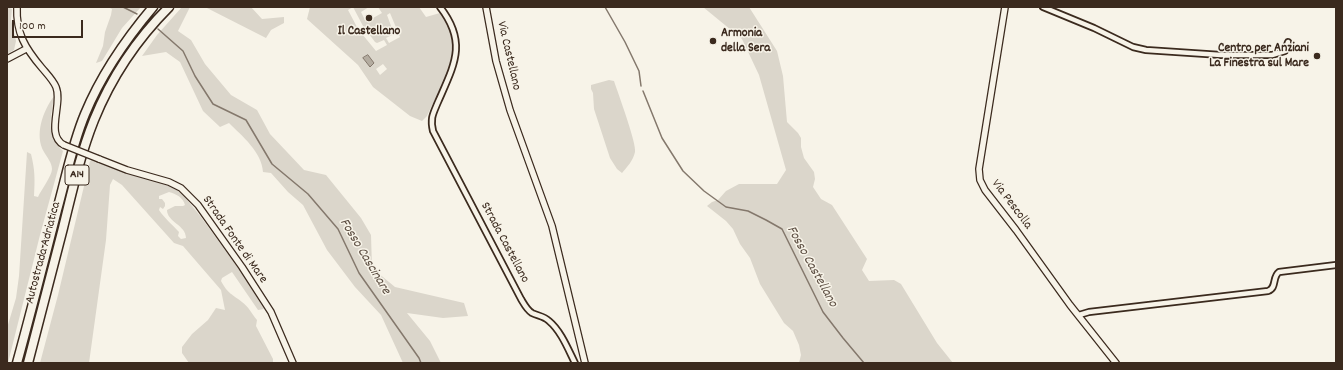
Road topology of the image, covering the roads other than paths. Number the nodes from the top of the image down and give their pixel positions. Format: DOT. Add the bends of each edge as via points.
graph roads {
  1 [pos="17,7"];
  2 [pos="154,7"];
  3 [pos="169,7"];
  4 [pos="440,7"];
  5 [pos="486,7"];
  6 [pos="1005,7"];
  7 [pos="1043,7"];
  8 [pos="1288,42"];
  9 [pos="26,49"];
  10 [pos="7,59"];
  11 [pos="1336,264"];
  12 [pos="1079,315"];
  13 [pos="17,363"];
  14 [pos="28,363"];
  15 [pos="293,363"];
  16 [pos="575,363"];
  17 [pos="585,363"];
  18 [pos="1116,363"];
  1 -- 9 [label="street" via="18,28"];
  2 -- 13 [label="highway, Autostrada Adriatica / A14" via="114,58 85,114 68,168"];
  3 -- 14 [label="highway, Autostrada Adriatica / A14" via="118,72 94,121 85,145"];
  4 -- 16 [label="street, Strada Castellano" via="448,17 456,41 455,58 431,119 433,131 526,308 548,320"];
  5 -- 17 [label="street, Via Castellano" via="496,61 510,110 552,226"];
  6 -- 12 [label="street, Via Pescolla" via="978,169 980,180"];
  7 -- 8 [label="street" via="1132,47 1146,50 1220,55 1272,55 1286,51"];
  9 -- 10 [label="street"];
  9 -- 15 [label="street, Strada Fonte di Mare, bridge" via="57,88 58,141 64,146 126,170 181,188 198,205 263,299"];
  11 -- 12 [label="street" via="1279,272 1275,276 1271,290 1268,291"];
  12 -- 18 [label="street, Via Pescolla"];
}
